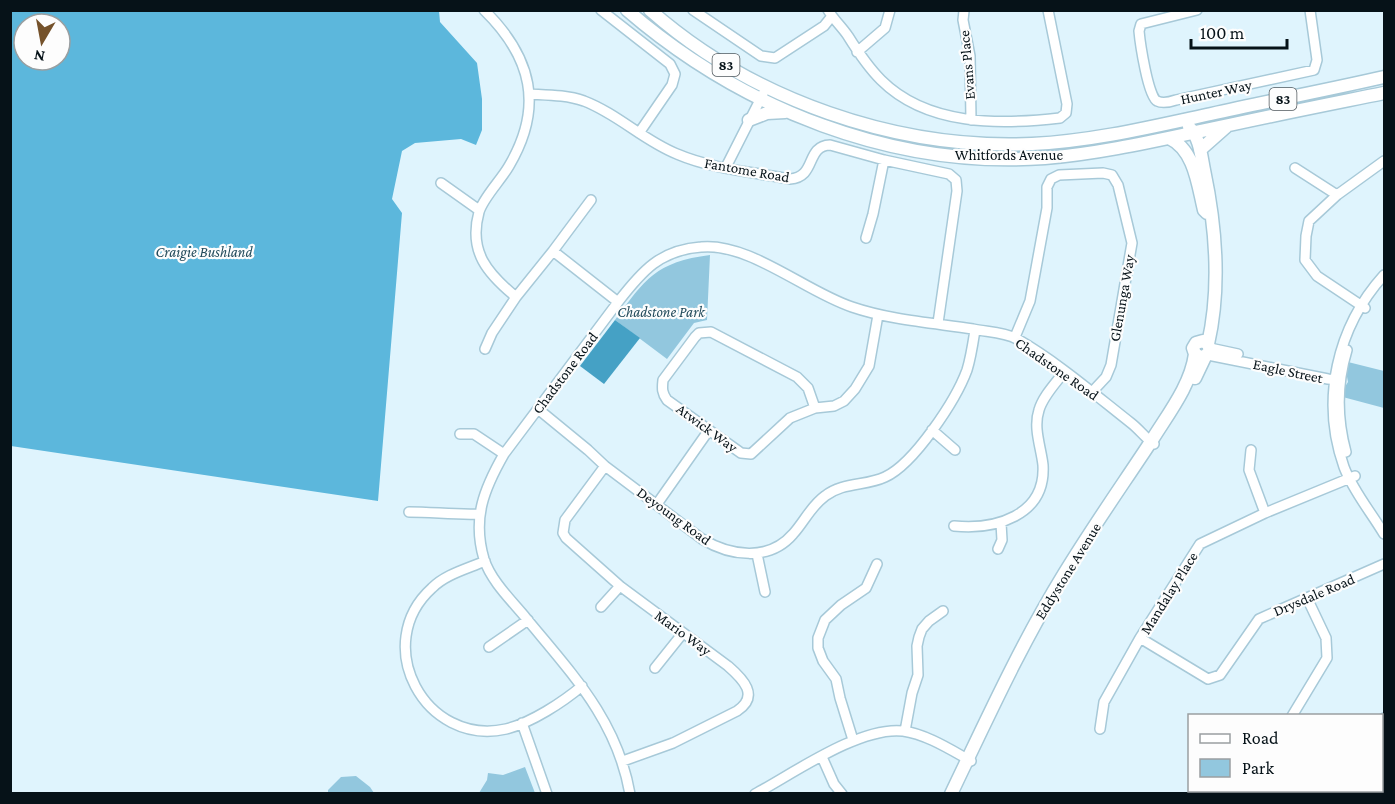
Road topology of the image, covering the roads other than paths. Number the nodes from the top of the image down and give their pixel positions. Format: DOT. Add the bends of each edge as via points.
graph roads {
  1 [pos="484,10"];
  2 [pos="602,10"];
  3 [pos="627,10"];
  4 [pos="650,10"];
  5 [pos="890,10"];
  6 [pos="1048,10"];
  7 [pos="1197,10"];
  8 [pos="1310,10"];
  9 [pos="964,11"];
  10 [pos="697,12"];
  11 [pos="830,13"];
  12 [pos="856,52"];
  13 [pos="1384,77"];
  14 [pos="766,86"];
  15 [pos="1384,93"];
  16 [pos="530,94"];
  17 [pos="759,100"];
  18 [pos="786,112"];
  19 [pos="1210,114"];
  20 [pos="749,120"];
  21 [pos="971,120"];
  22 [pos="1181,121"];
  23 [pos="1229,124"];
  24 [pos="1193,132"];
  25 [pos="639,133"];
  26 [pos="1169,138"];
  27 [pos="1200,150"];
  28 [pos="884,160"];
  29 [pos="1384,161"];
  30 [pos="726,167"];
  31 [pos="1295,168"];
  32 [pos="441,183"];
  33 [pos="1337,195"];
  34 [pos="591,200"];
  35 [pos="479,210"];
  36 [pos="1207,213"];
  37 [pos="866,238"];
  38 [pos="553,251"];
  39 [pos="1384,275"];
  40 [pos="1384,284"];
  41 [pos="516,297"];
  42 [pos="618,302"];
  43 [pos="1362,307"];
  44 [pos="878,315"];
  45 [pos="938,323"];
  46 [pos="975,330"];
  47 [pos="1015,337"];
  48 [pos="485,349"];
  49 [pos="1204,350"];
  50 [pos="1064,372"];
  51 [pos="1337,378"];
  52 [pos="1092,392"];
  53 [pos="815,408"];
  54 [pos="538,409"];
  55 [pos="709,430"];
  56 [pos="932,430"];
  57 [pos="460,434"];
  58 [pos="1155,440"];
  59 [pos="955,450"];
  60 [pos="1251,450"];
  61 [pos="504,454"];
  62 [pos="605,466"];
  63 [pos="1352,477"];
  64 [pos="657,504"];
  65 [pos="409,512"];
  66 [pos="1265,513"];
  67 [pos="479,514"];
  68 [pos="1001,523"];
  69 [pos="954,526"];
  70 [pos="1384,529"];
  71 [pos="998,549"];
  72 [pos="757,554"];
  73 [pos="485,561"];
  74 [pos="877,564"];
  75 [pos="1384,564"];
  76 [pos="620,586"];
  77 [pos="765,592"];
  78 [pos="1307,598"];
  79 [pos="601,607"];
  80 [pos="944,611"];
  81 [pos="528,620"];
  82 [pos="683,633"];
  83 [pos="1140,638"];
  84 [pos="489,647"];
  85 [pos="655,668"];
  86 [pos="582,686"];
  87 [pos="1293,714"];
  88 [pos="522,723"];
  89 [pos="1100,729"];
  90 [pos="905,731"];
  91 [pos="853,740"];
  92 [pos="822,757"];
  93 [pos="623,761"];
  94 [pos="970,761"];
  95 [pos="756,793"];
  96 [pos="547,794"];
  97 [pos="630,794"];
  98 [pos="842,794"];
  99 [pos="951,794"];
  100 [pos="957,794"];
  1 -- 16 [label="street" via="516,50"];
  2 -- 25 [label="street" via="670,64 675,74"];
  3 -- 17 [label="main road, Whitfords Avenue / 83" via="689,59"];
  4 -- 14 [label="main road, Whitfords Avenue / 83" via="709,54"];
  5 -- 12 [label="street" via="885,28"];
  6 -- 21 [label="street" via="1066,113 1060,118 1028,121"];
  7 -- 8 [label="street, Hunter Way" via="1141,24 1149,86 1157,101 1165,103 1314,70 1317,60"];
  9 -- 21 [label="street, Evans Place"];
  10 -- 11 [label="street" via="761,56 775,58 824,26"];
  11 -- 12 [label="street"];
  12 -- 21 [label="street" via="883,82 908,100 942,114"];
  13 -- 19 [label="main road, Whitfords Avenue / 83"];
  14 -- 17 [label="street"];
  14 -- 22 [label="main road, Whitfords Avenue / 83" via="872,126 970,142 1057,142"];
  15 -- 23 [label="main road, Whitfords Avenue / 83"];
  16 -- 25 [label="street, Fantome Road" via="585,102"];
  16 -- 35 [label="street" via="518,151"];
  17 -- 18 [label="main road, Whitfords Avenue / 83"];
  17 -- 20 [label="street"];
  18 -- 20 [label="main road" via="767,113"];
  18 -- 26 [label="main road, Whitfords Avenue / 83" via="864,139 953,156 1044,158"];
  19 -- 22 [label="main road, Whitfords Avenue / 83"];
  19 -- 24 [label="main road" via="1202,118"];
  20 -- 30 [label="street"];
  22 -- 24 [label="main road"];
  23 -- 24 [label="main road, Whitfords Avenue / 83"];
  23 -- 27 [label="main road"];
  24 -- 26 [label="main road, Whitfords Avenue / 83"];
  24 -- 27 [label="main road, Eddystone Avenue"];
  24 -- 36 [label="main road, Eddystone Avenue"];
  25 -- 30 [label="street, Fantome Road" via="689,159"];
  26 -- 36 [label="main road" via="1178,142 1188,157"];
  27 -- 49 [label="main road, Eddystone Avenue" via="1215,245 1214,296"];
  28 -- 30 [label="street, Fantome Road" via="824,145 816,150 806,172 798,179"];
  28 -- 37 [label="street"];
  28 -- 45 [label="street, Fantome Road" via="949,174 957,184"];
  29 -- 33 [label="street"];
  31 -- 33 [label="street"];
  32 -- 35 [label="street"];
  33 -- 43 [label="street" via="1309,221 1305,260 1317,276"];
  34 -- 38 [label="street"];
  35 -- 41 [label="street" via="476,241 480,256 496,281"];
  36 -- 49 [label="main road, Eddystone Avenue" via="1210,272"];
  38 -- 41 [label="street"];
  38 -- 42 [label="street"];
  39 -- 43 [label="street"];
  40 -- 43 [label="street"];
  41 -- 48 [label="street"];
  42 -- 44 [label="street, Chadstone Road" via="649,265 663,256 701,246 739,252 830,299"];
  42 -- 54 [label="street, Chadstone Road"];
  43 -- 51 [label="street"];
  44 -- 45 [label="street, Chadstone Road"];
  44 -- 53 [label="street, Atwick Way" via="865,376 844,401"];
  45 -- 46 [label="street, Chadstone Road"];
  46 -- 47 [label="street, Chadstone Road"];
  46 -- 56 [label="street" via="966,371"];
  47 -- 50 [label="street, Chadstone Road"];
  47 -- 52 [label="street, Glenunga Way" via="1030,301 1051,179 1059,175 1112,175 1132,243 1112,365"];
  49 -- 51 [label="street, Eagle Street"];
  49 -- 58 [label="main road, Eddystone Avenue" via="1181,405"];
  50 -- 52 [label="street, Chadstone Road"];
  50 -- 68 [label="street" via="1039,410 1041,485 1029,506"];
  51 -- 63 [label="street" via="1340,421"];
  52 -- 58 [label="street, Chadstone Road"];
  53 -- 55 [label="street, Atwick Way" via="790,418 751,454 741,453"];
  53 -- 55 [label="street, Atwick Way" via="808,388 797,377 705,331 695,337 663,380 662,388 667,400"];
  54 -- 61 [label="street, Chadstone Road"];
  54 -- 62 [label="street, Deyoung Road"];
  55 -- 64 [label="street"];
  56 -- 59 [label="street"];
  56 -- 72 [label="street" via="897,469 885,477 825,495 791,537"];
  57 -- 61 [label="street" via="474,434"];
  58 -- 94 [label="main road, Eddystone Avenue" via="1044,619"];
  60 -- 66 [label="street" via="1249,470"];
  61 -- 67 [label="street, Chadstone Road" via="488,482"];
  62 -- 64 [label="street, Deyoung Road"];
  62 -- 76 [label="street, Mario Way" via="565,520 563,533"];
  63 -- 66 [label="street, Mandalay Place"];
  63 -- 70 [label="street"];
  64 -- 72 [label="street, Deyoung Road" via="719,549"];
  65 -- 67 [label="street"];
  66 -- 83 [label="street, Mandalay Place" via="1200,544"];
  67 -- 73 [label="street, Chadstone Road"];
  68 -- 69 [label="street"];
  68 -- 71 [label="street"];
  72 -- 77 [label="street"];
  73 -- 81 [label="street, Chadstone Road"];
  73 -- 88 [label="street" via="450,575 420,602 406,636 410,678 421,698 453,723 490,730"];
  74 -- 91 [label="street" via="866,588 825,620 818,638 823,661 837,679"];
  75 -- 78 [label="street, Drysdale Road"];
  76 -- 79 [label="street"];
  76 -- 82 [label="street, Mario Way"];
  78 -- 83 [label="street, Drysdale Road" via="1259,619 1220,675 1208,679"];
  78 -- 87 [label="street" via="1326,638 1327,658"];
  80 -- 90 [label="street" via="929,621 918,638 918,675"];
  81 -- 84 [label="street"];
  81 -- 86 [label="street, Chadstone Road"];
  82 -- 85 [label="street"];
  82 -- 93 [label="street, Mario Way" via="739,676 746,685 748,699 744,707 708,727"];
  83 -- 89 [label="street, Mandalay Place" via="1104,702"];
  86 -- 88 [label="street" via="567,699"];
  86 -- 93 [label="street, Chadstone Road" via="604,719"];
  88 -- 96 [label="street"];
  90 -- 91 [label="street"];
  90 -- 94 [label="street"];
  91 -- 92 [label="street"];
  92 -- 95 [label="street"];
  92 -- 98 [label="street"];
  93 -- 97 [label="street, Chadstone Road"];
  94 -- 99 [label="main road, Eddystone Avenue"];
  94 -- 100 [label="main road, Eddystone Avenue"];
}
